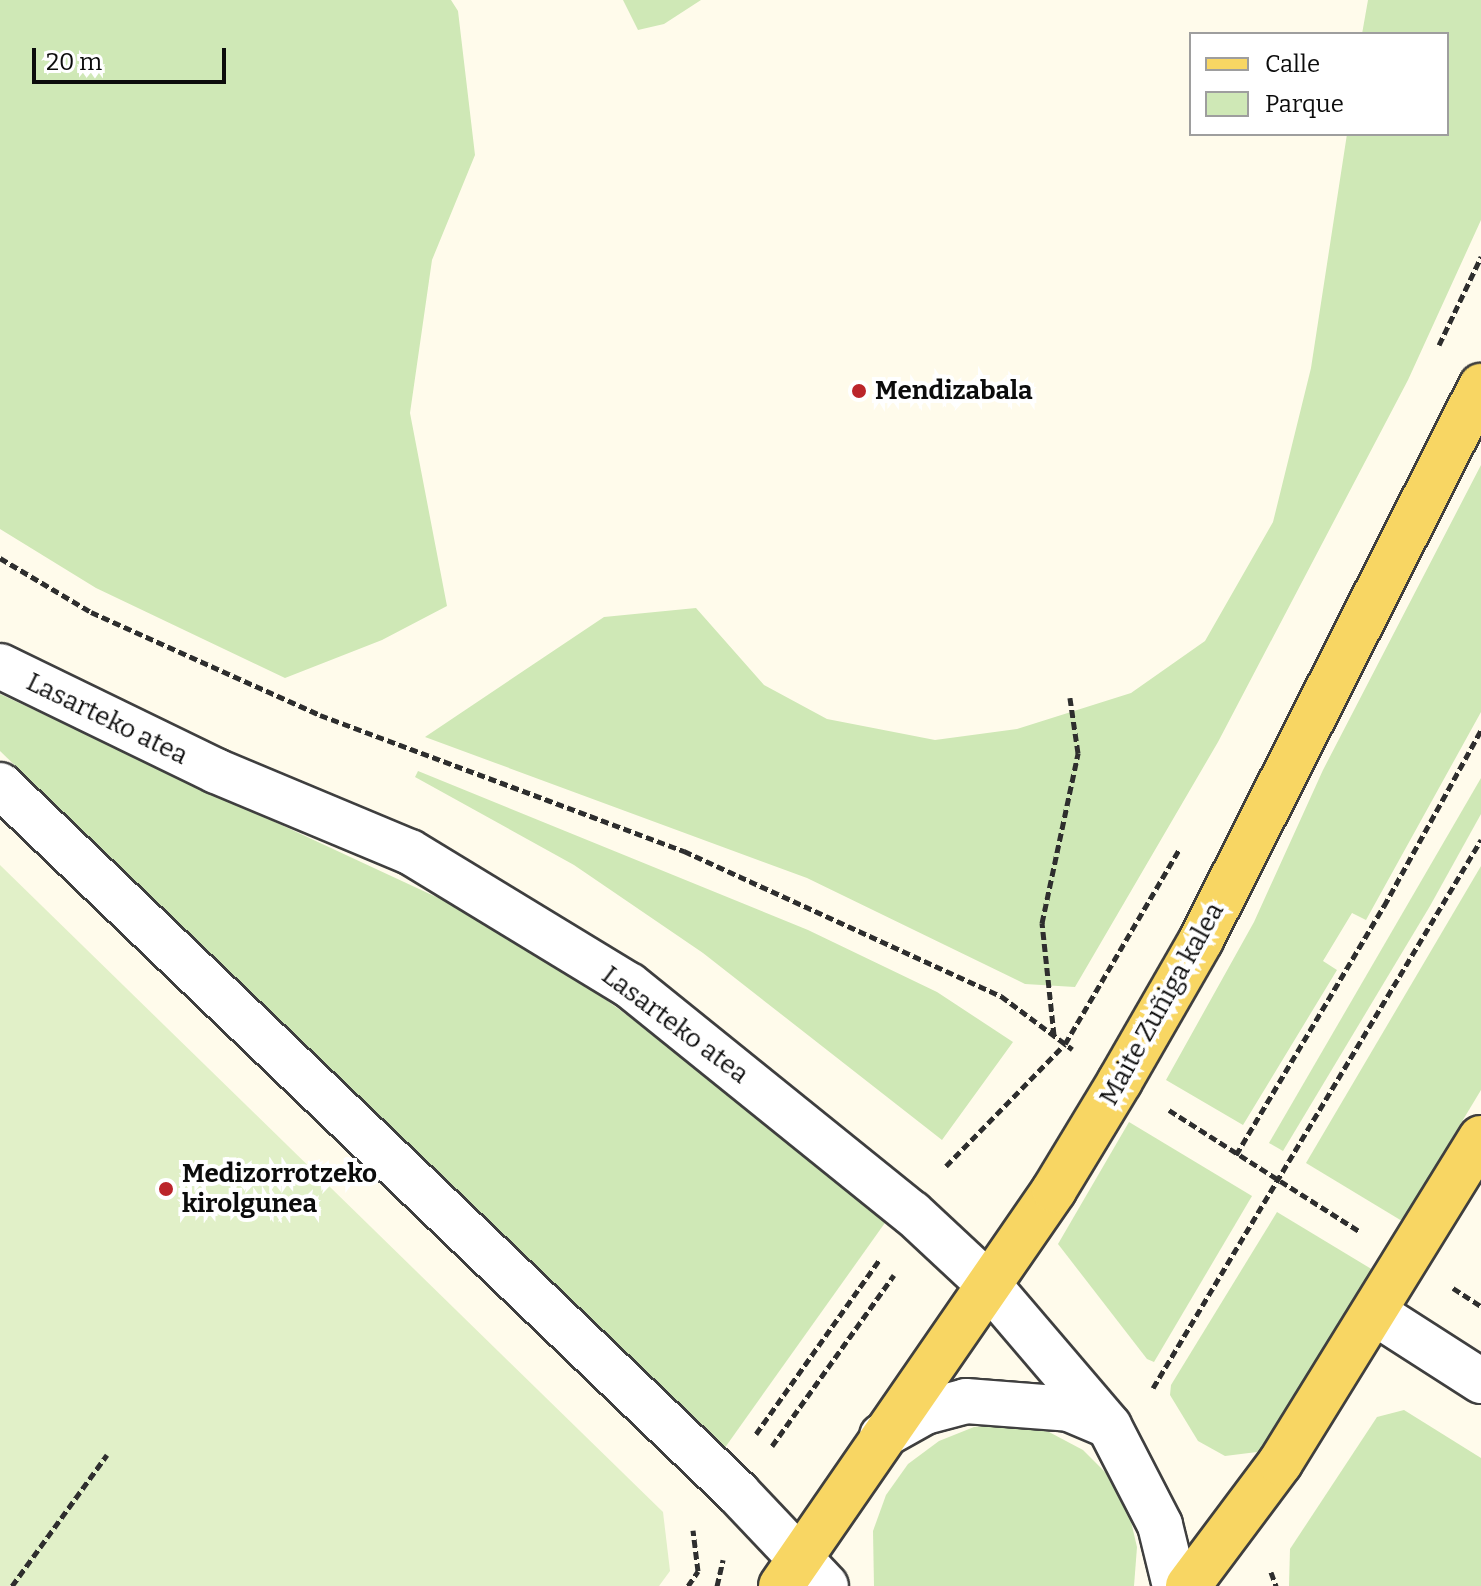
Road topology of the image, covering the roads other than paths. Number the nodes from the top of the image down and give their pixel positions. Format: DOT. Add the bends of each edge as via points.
graph roads {
  1 [pos="1481,386"];
  2 [pos="0,666"];
  3 [pos="0,785"];
  4 [pos="1481,1138"];
  5 [pos="987,1283"];
  6 [pos="1375,1313"];
  7 [pos="1481,1381"];
  8 [pos="1109,1426"];
  9 [pos="882,1436"];
  10 [pos="803,1576"];
  11 [pos="1175,1586"];
  12 [pos="1188,1586"];
  1 -- 5 [label="main road, Maite Zuñiga kalea" via="1201,940 1054,1190"];
  2 -- 5 [label="street, Lasarteko atea" via="216,771 424,860 629,985 920,1220"];
  3 -- 10 [label="street" via="731,1486"];
  4 -- 6 [label="main road"];
  5 -- 8 [label="street, Lasarteko atea"];
  5 -- 9 [label="main road, Maite Zuñiga kalea"];
  6 -- 7 [label="street"];
  6 -- 12 [label="main road" via="1280,1463"];
  8 -- 9 [label="street" via="1069,1409 966,1401 925,1412"];
  8 -- 11 [label="street, Lasarteko atea" via="1160,1525"];
  9 -- 10 [label="main road, Maite Zuñiga kalea"];
}
